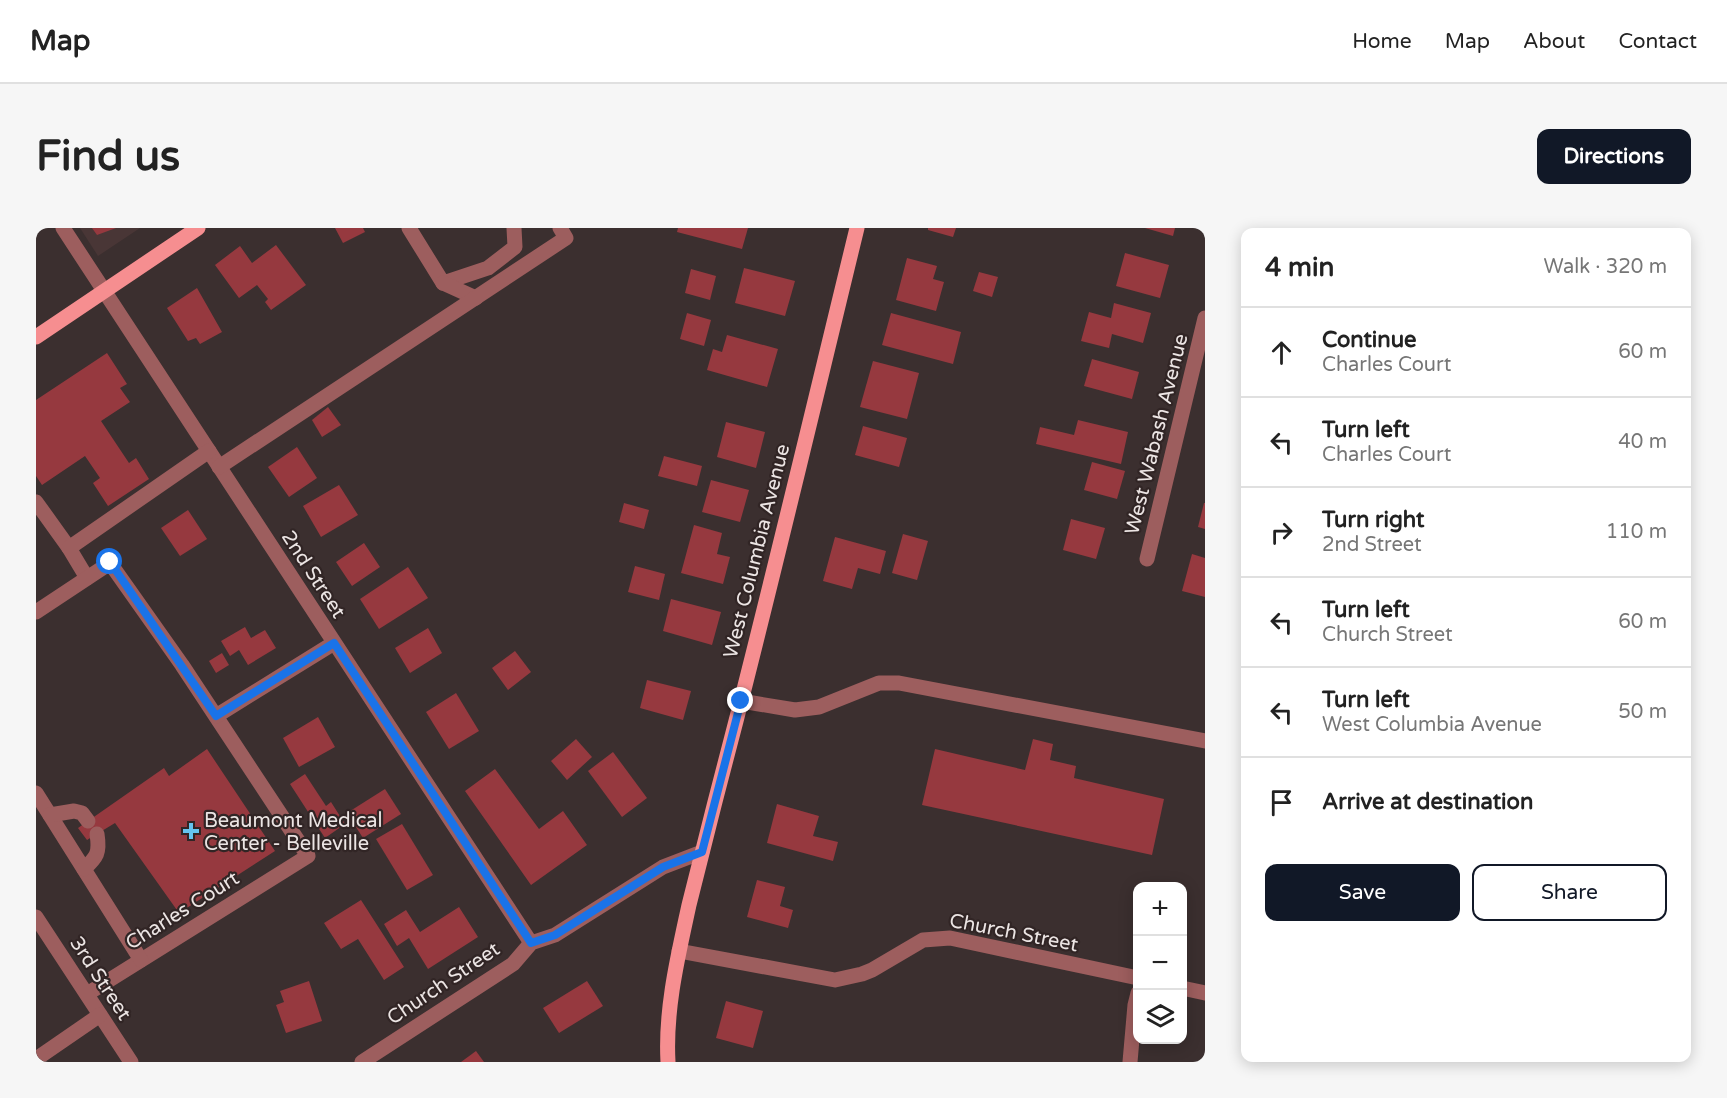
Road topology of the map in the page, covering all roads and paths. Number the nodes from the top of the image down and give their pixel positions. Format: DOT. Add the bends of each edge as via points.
graph roads {
  1 [pos="63,228"];
  2 [pos="198,228"];
  3 [pos="409,228"];
  4 [pos="514,228"];
  5 [pos="560,228"];
  6 [pos="857,228"];
  7 [pos="180,233"];
  8 [pos="443,283"];
  9 [pos="104,292"];
  10 [pos="476,298"];
  11 [pos="1205,318"];
  12 [pos="36,337"];
  13 [pos="208,451"];
  14 [pos="219,467"];
  15 [pos="36,502"];
  16 [pos="69,548"];
  17 [pos="1147,559"];
  18 [pos="87,578"];
  19 [pos="36,612"];
  20 [pos="334,643"];
  21 [pos="741,701"];
  22 [pos="216,716"];
  23 [pos="1205,741"];
  24 [pos="36,793"];
  25 [pos="50,815"];
  26 [pos="88,821"];
  27 [pos="97,834"];
  28 [pos="702,852"];
  29 [pos="84,869"];
  30 [pos="36,917"];
  31 [pos="531,943"];
  32 [pos="679,951"];
  33 [pos="141,960"];
  34 [pos="1133,977"];
  35 [pos="1187,989"];
  36 [pos="1205,993"];
  37 [pos="87,994"];
  38 [pos="100,1014"];
  39 [pos="1133,1032"];
  40 [pos="384,1056"];
  41 [pos="36,1059"];
  42 [pos="131,1062"];
  43 [pos="362,1062"];
  44 [pos="668,1062"];
  45 [pos="1130,1062"];
  1 -- 9 [label="street, 2nd Street"];
  2 -- 7 [label="main road"];
  3 -- 8 [label="street"];
  4 -- 8 [label="street" via="515,247 488,268"];
  5 -- 10 [label="street" via="566,238"];
  6 -- 21 [label="main road, West Columbia Avenue"];
  7 -- 9 [label="main road"];
  8 -- 10 [label="street"];
  9 -- 12 [label="main road"];
  9 -- 13 [label="street, 2nd Street"];
  10 -- 14 [label="street"];
  11 -- 17 [label="street, West Wabash Avenue"];
  13 -- 14 [label="street, 2nd Street"];
  13 -- 16 [label="street"];
  14 -- 20 [label="street, 2nd Street"];
  15 -- 16 [label="street"];
  16 -- 18 [label="street"];
  18 -- 19 [label="street, Charles Court"];
  18 -- 22 [label="street, Charles Court" via="110,562"];
  20 -- 22 [label="street"];
  20 -- 31 [label="street, 2nd Street"];
  21 -- 23 [label="street" via="795,710 819,707 879,683 899,683"];
  21 -- 28 [label="main road, West Columbia Avenue"];
  22 -- 33 [label="street, Charles Court" via="308,856"];
  24 -- 25 [label="street"];
  25 -- 26 [label="street" via="74,811 82,813"];
  25 -- 29 [label="street"];
  27 -- 29 [label="street" via="96,858"];
  28 -- 31 [label="street, Church Street" via="663,867 555,935"];
  28 -- 32 [label="main road, West Columbia Avenue"];
  29 -- 33 [label="street"];
  30 -- 37 [label="street, 3rd Street"];
  31 -- 40 [label="street, Church Street" via="513,964"];
  32 -- 34 [label="street, Church Street" via="835,980 872,970 923,940 950,938"];
  32 -- 44 [label="main road, West Columbia Avenue"];
  33 -- 37 [label="street, Charles Court"];
  35 -- 36 [label="street"];
  37 -- 38 [label="street, 3rd Street"];
  38 -- 41 [label="street"];
  38 -- 42 [label="street, 3rd Street"];
  39 -- 45 [label="street"];
  40 -- 43 [label="street, Church Street"];
}
